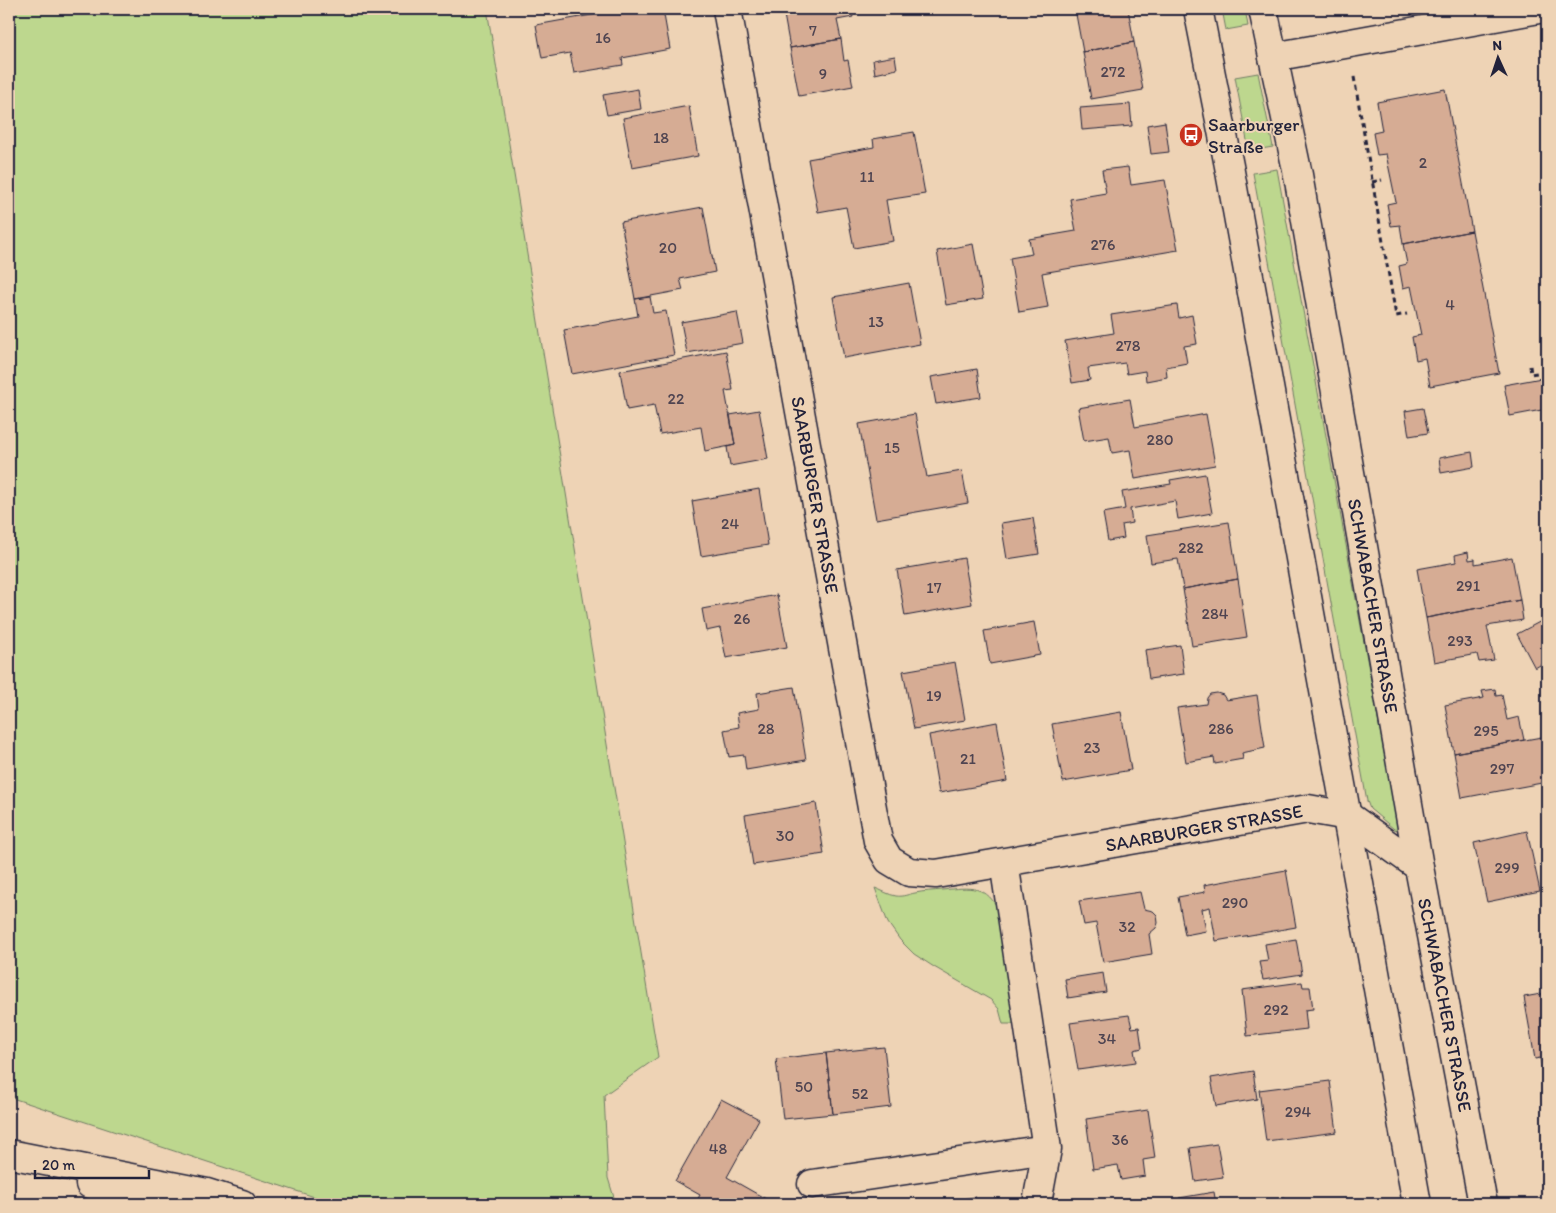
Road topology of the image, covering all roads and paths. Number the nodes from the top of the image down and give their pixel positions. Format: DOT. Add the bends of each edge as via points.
graph roads {
  1 [pos="727,9"];
  2 [pos="1198,9"];
  3 [pos="1263,9"];
  4 [pos="1539,9"];
  5 [pos="1273,57"];
  6 [pos="1348,72"];
  7 [pos="1382,180"];
  8 [pos="1372,182"];
  9 [pos="1408,314"];
  10 [pos="1530,366"];
  11 [pos="1547,371"];
  12 [pos="1348,816"];
  13 [pos="1004,862"];
  14 [pos="1419,867"];
  15 [pos="1047,1149"];
  16 [pos="9,1155"];
  17 [pos="812,1184"];
  18 [pos="1038,1196"];
  19 [pos="148,1204"];
  20 [pos="242,1204"];
  21 [pos="1417,1204"];
  22 [pos="1483,1204"];
  1 -- 13 [label="main road, SAARBURGER STRASSE" via="878,841 889,860 909,872 936,874"];
  2 -- 12 [label="main road"];
  3 -- 5 [label="main road, SCHWABACHER STRASSE"];
  4 -- 5 [label="main road"];
  5 -- 14 [label="main road, SCHWABACHER STRASSE" via="1301,195"];
  6 -- 8 [label="path" via="1354,76"];
  7 -- 8 [label="path"];
  8 -- 9 [label="path" via="1396,316"];
  10 -- 11 [label="path" via="1532,374"];
  12 -- 13 [label="main road, SAARBURGER STRASSE" via="1308,809"];
  12 -- 14 [label="main road, SAARBURGER STRASSE"];
  12 -- 21 [label="main road"];
  13 -- 15 [label="main road"];
  14 -- 22 [label="main road, SCHWABACHER STRASSE"];
  15 -- 17 [label="main road"];
  15 -- 18 [label="main road"];
  16 -- 19 [label="main road"];
  16 -- 20 [label="main road" via="207,1193"];
}
